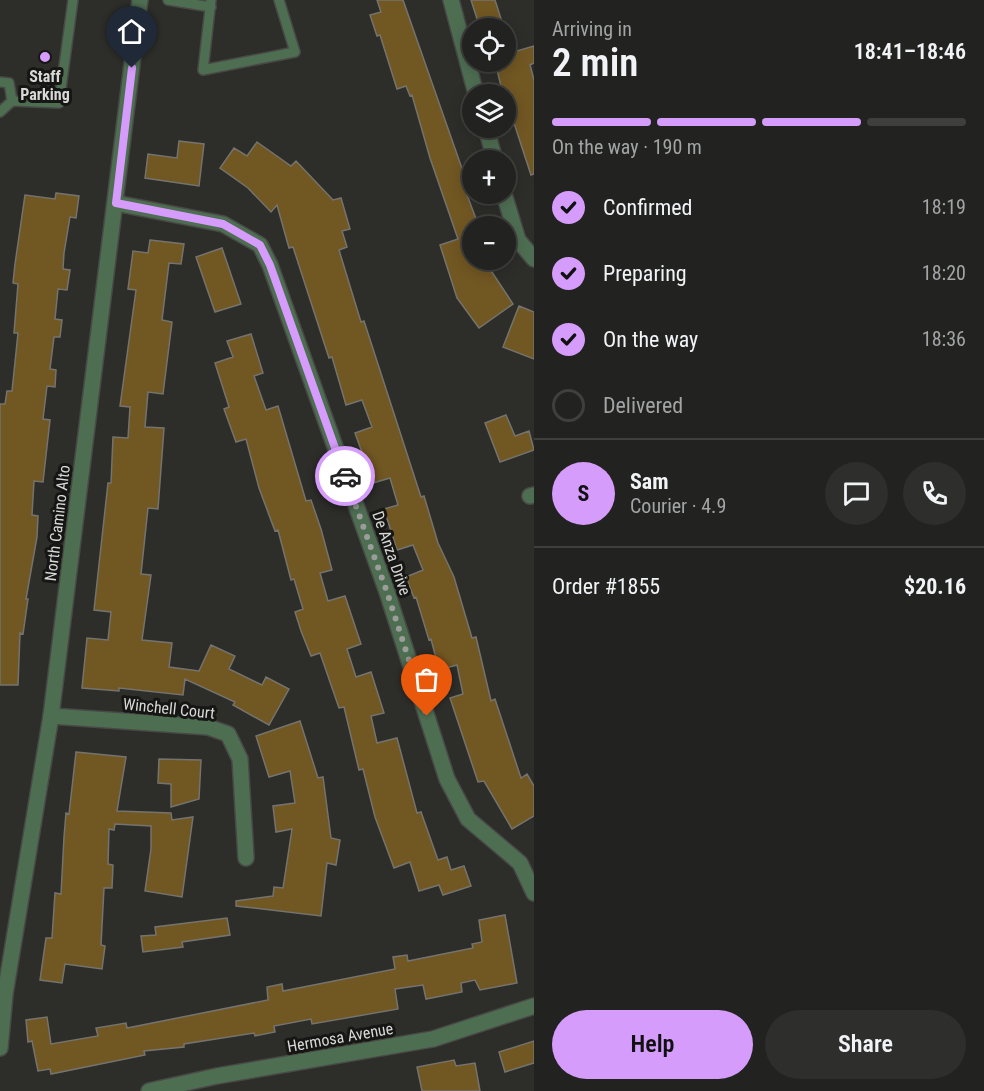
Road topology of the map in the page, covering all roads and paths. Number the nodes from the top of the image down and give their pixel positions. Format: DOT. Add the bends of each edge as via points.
graph roads {
  1 [pos="73,0"];
  2 [pos="140,0"];
  3 [pos="168,0"];
  4 [pos="279,0"];
  5 [pos="451,0"];
  6 [pos="211,3"];
  7 [pos="0,82"];
  8 [pos="473,84"];
  9 [pos="12,101"];
  10 [pos="0,112"];
  11 [pos="116,203"];
  12 [pos="507,204"];
  13 [pos="534,259"];
  14 [pos="51,716"];
  15 [pos="246,858"];
  16 [pos="534,893"];
  17 [pos="534,1006"];
  18 [pos="0,1048"];
  19 [pos="149,1091"];
  1 -- 9 [label="lane" via="59,102"];
  2 -- 11 [label="street, North Camino Alto"];
  3 -- 6 [label="lane"];
  4 -- 6 [label="lane" via="295,52 203,70"];
  5 -- 8 [label="street"];
  7 -- 9 [label="lane" via="9,83"];
  9 -- 10 [label="lane"];
  11 -- 14 [label="street, North Camino Alto"];
  11 -- 16 [label="street, De Anza Drive" via="223,224 260,245 387,592 447,779 468,819 520,863"];
  12 -- 13 [label="street" via="518,240"];
  14 -- 15 [label="street, Winchell Court" via="208,727 228,734 240,759"];
  14 -- 18 [label="street, North Camino Alto" via="5,994"];
  17 -- 19 [label="street, Hermosa Avenue" via="433,1039"];
}
